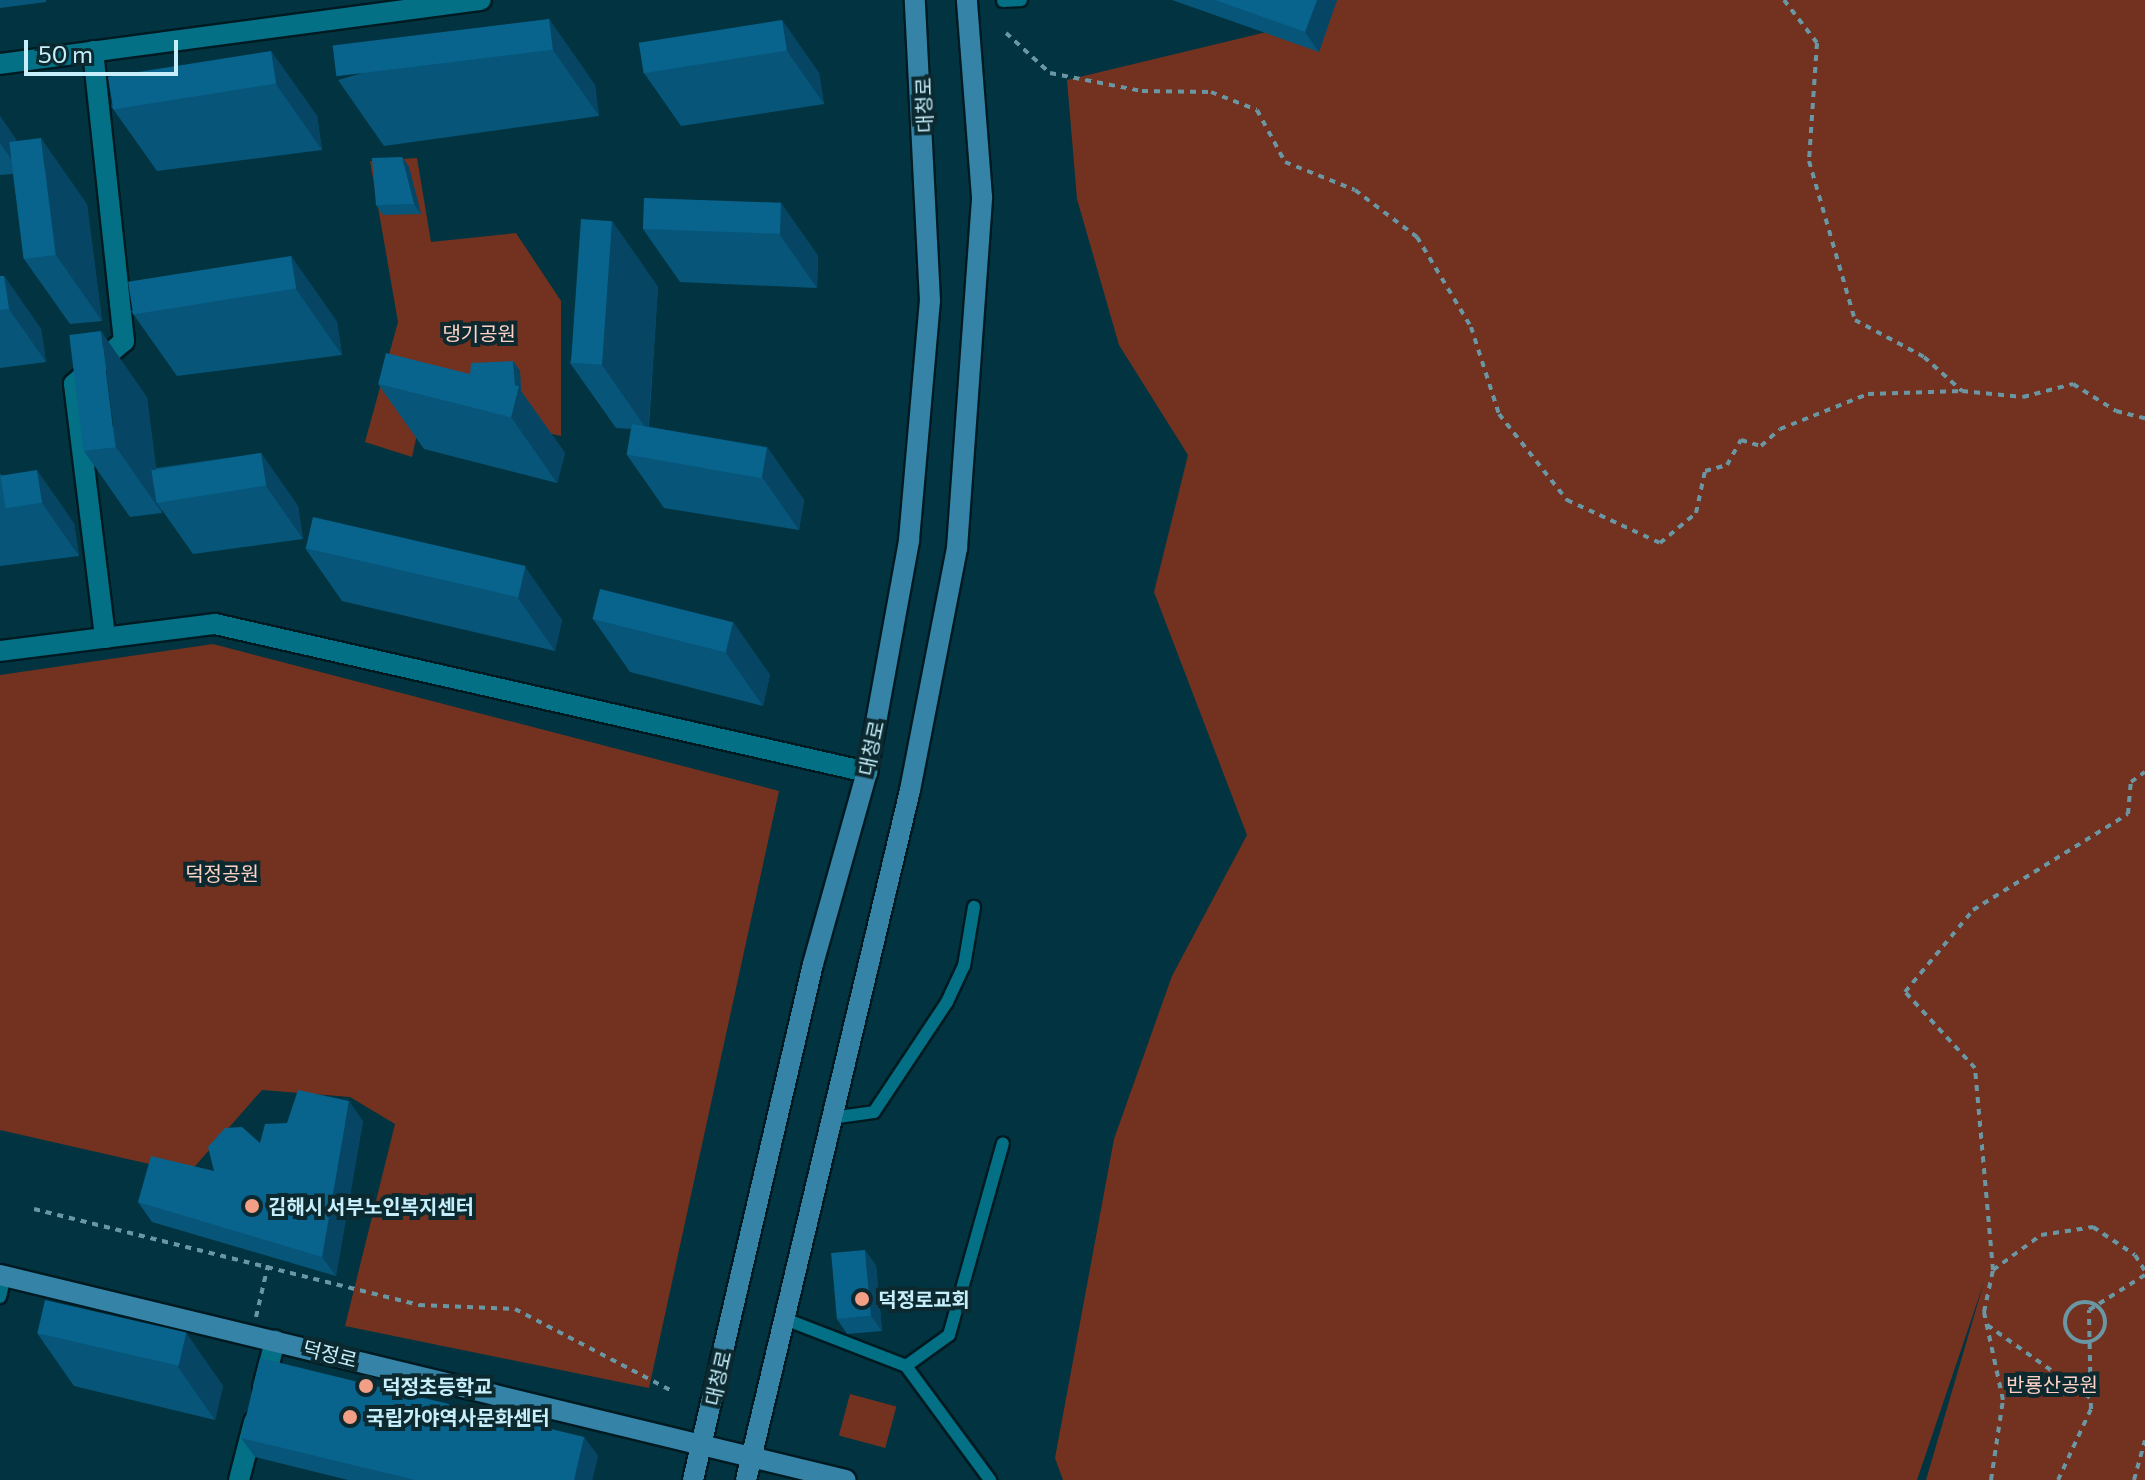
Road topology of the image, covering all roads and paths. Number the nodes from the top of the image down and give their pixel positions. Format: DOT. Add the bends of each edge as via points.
graph roads {
  1 [pos="481,0"];
  2 [pos="915,0"];
  3 [pos="967,0"];
  4 [pos="1021,0"];
  5 [pos="1784,0"];
  6 [pos="1003,1"];
  7 [pos="1006,33"];
  8 [pos="93,51"];
  9 [pos="0,64"];
  10 [pos="1962,391"];
  11 [pos="2145,418"];
  12 [pos="105,638"];
  13 [pos="0,651"];
  14 [pos="867,772"];
  15 [pos="2145,772"];
  16 [pos="974,907"];
  17 [pos="831,1118"];
  18 [pos="1003,1143"];
  19 [pos="34,1209"];
  20 [pos="268,1265"];
  21 [pos="1993,1270"];
  22 [pos="2145,1273"];
  23 [pos="3,1276"];
  24 [pos="0,1297"];
  25 [pos="2094,1304"];
  26 [pos="785,1319"];
  27 [pos="1987,1325"];
  28 [pos="252,1335"];
  29 [pos="275,1341"];
  30 [pos="2087,1343"];
  31 [pos="906,1366"];
  32 [pos="670,1390"];
  33 [pos="2092,1399"];
  34 [pos="2145,1440"];
  35 [pos="702,1444"];
  36 [pos="752,1456"];
  37 [pos="239,1480"];
  38 [pos="693,1480"];
  39 [pos="746,1480"];
  40 [pos="846,1480"];
  41 [pos="990,1480"];
  42 [pos="1991,1480"];
  43 [pos="2058,1480"];
  44 [pos="2134,1480"];
  1 -- 8 [label="street"];
  2 -- 14 [label="main road, 대청로" via="930,301 909,540"];
  3 -- 17 [label="main road" via="982,197 957,548 910,790"];
  4 -- 6 [label="lane"];
  5 -- 10 [label="path" via="1817,43 1809,161 1855,320 1924,357"];
  7 -- 10 [label="path" via="1050,73 1142,91 1211,92 1257,110 1285,162 1355,190 1417,237 1471,327 1499,414 1567,500 1660,543 1696,513 1705,471 1727,465 1741,440 1761,446 1780,429 1868,394"];
  8 -- 9 [label="street"];
  8 -- 12 [label="street" via="124,341 74,384"];
  10 -- 11 [label="path" via="2023,397 2073,384 2116,411"];
  12 -- 13 [label="street"];
  12 -- 14 [label="street" via="215,624"];
  14 -- 35 [label="main road, 대청로" via="813,964"];
  15 -- 21 [label="path" via="2131,782 2128,814 1973,910 1905,992 1975,1068"];
  16 -- 17 [label="lane" via="964,966 947,1002 874,1112"];
  17 -- 26 [label="main road"];
  18 -- 31 [label="lane" via="949,1335"];
  19 -- 20 [label="path"];
  20 -- 28 [label="path"];
  20 -- 32 [label="path" via="419,1305 515,1309"];
  21 -- 22 [label="path" via="2041,1235 2093,1227 2135,1255"];
  21 -- 27 [label="path"];
  22 -- 25 [label="path"];
  23 -- 24 [label="lane"];
  23 -- 28 [label="main road, 덕정로"];
  25 -- 30 [label="path"];
  25 -- 30 [label="path" via="2106,1326"];
  25 -- 30 [label="path" via="2075,1305 2065,1322 2074,1339"];
  26 -- 31 [label="lane"];
  26 -- 36 [label="main road"];
  27 -- 33 [label="path"];
  27 -- 42 [label="path" via="2003,1400"];
  28 -- 29 [label="main road, 덕정로"];
  29 -- 35 [label="main road, 덕정로"];
  29 -- 37 [label="street"];
  30 -- 33 [label="path"];
  31 -- 41 [label="lane"];
  33 -- 43 [label="path" via="2074,1459"];
  34 -- 44 [label="path"];
  35 -- 36 [label="main road, 덕정로"];
  35 -- 38 [label="main road, 대청로"];
  36 -- 39 [label="main road"];
  36 -- 40 [label="main road, 덕정로"];
}
